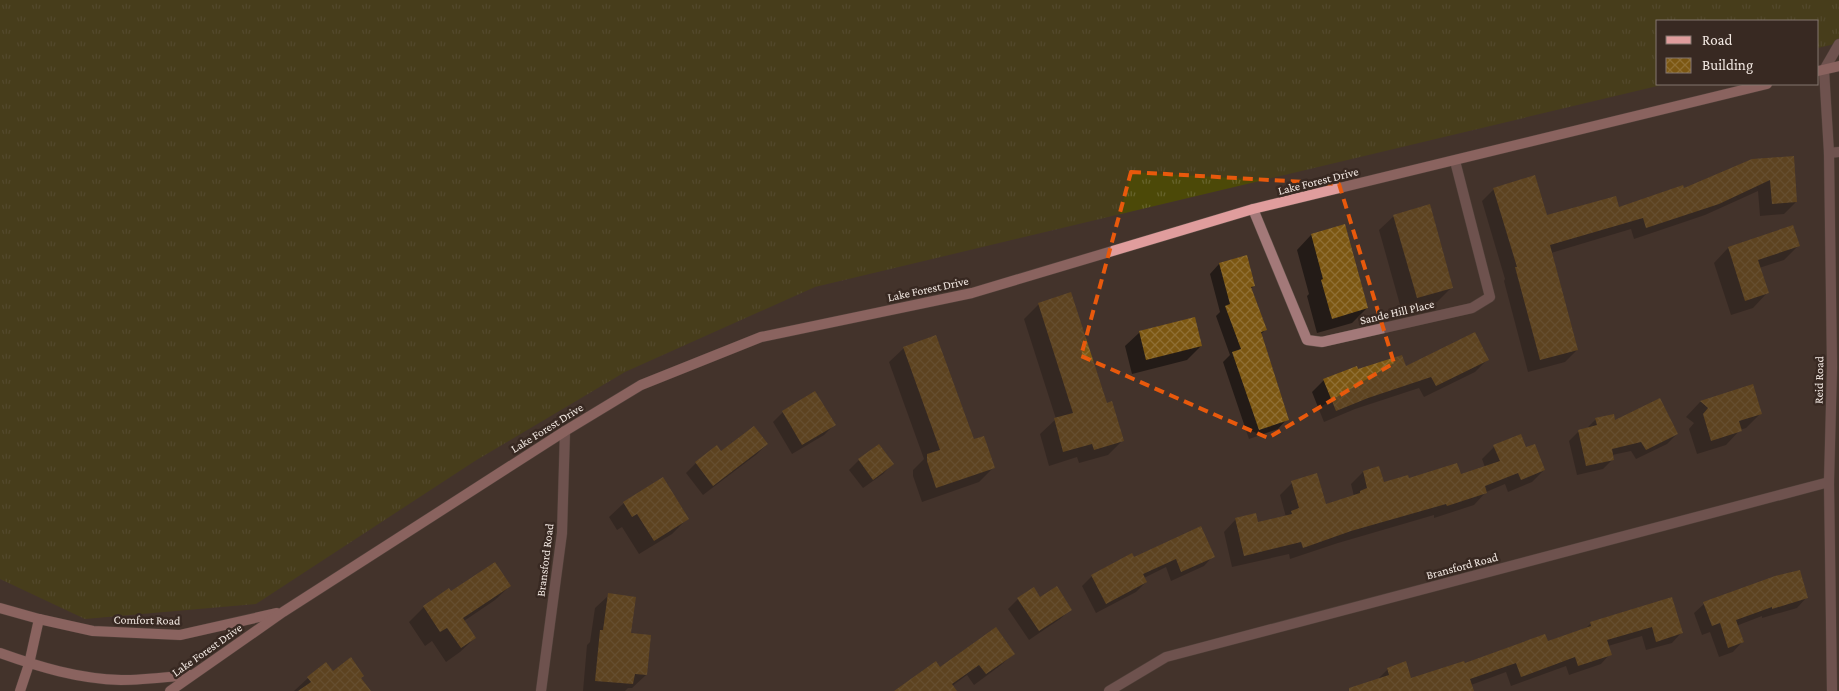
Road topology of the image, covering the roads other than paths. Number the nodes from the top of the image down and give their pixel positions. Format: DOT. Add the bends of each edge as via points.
graph roads {
  1 [pos="1839,44"];
  2 [pos="1839,66"];
  3 [pos="1821,70"];
  4 [pos="1763,85"];
  5 [pos="1834,153"];
  6 [pos="1454,161"];
  7 [pos="1253,209"];
  8 [pos="565,431"];
  9 [pos="1829,482"];
  10 [pos="1834,516"];
  11 [pos="0,608"];
  12 [pos="283,612"];
  13 [pos="39,619"];
  14 [pos="0,653"];
  15 [pos="29,664"];
  16 [pos="192,675"];
  17 [pos="20,691"];
  18 [pos="170,691"];
  19 [pos="541,691"];
  20 [pos="1109,691"];
  21 [pos="1832,691"];
  1 -- 3 [label="street"];
  2 -- 3 [label="street"];
  3 -- 5 [label="street, Reid Road"];
  4 -- 6 [label="street, Lake Forest Drive"];
  5 -- 9 [label="street, Reid Road"];
  6 -- 7 [label="street, Lake Forest Drive"];
  6 -- 7 [label="street, Sande Hill Place" via="1490,297 1472,308 1322,342 1307,340"];
  7 -- 8 [label="street, Lake Forest Drive" via="972,293 761,337 641,386"];
  8 -- 12 [label="street, Lake Forest Drive"];
  8 -- 19 [label="street, Bransford Road" via="562,533"];
  9 -- 10 [label="street, Reid Road"];
  9 -- 20 [label="street, Bransford Road" via="1166,657"];
  10 -- 21 [label="street, Reid Road"];
  11 -- 13 [label="street, Comfort Road"];
  12 -- 13 [label="street, Comfort Road" via="180,635 93,632"];
  12 -- 16 [label="street, Lake Forest Drive"];
  13 -- 15 [label="street"];
  14 -- 15 [label="street"];
  15 -- 16 [label="street" via="72,675 120,680"];
  15 -- 17 [label="street"];
  16 -- 18 [label="street, Lake Forest Drive"];
}
